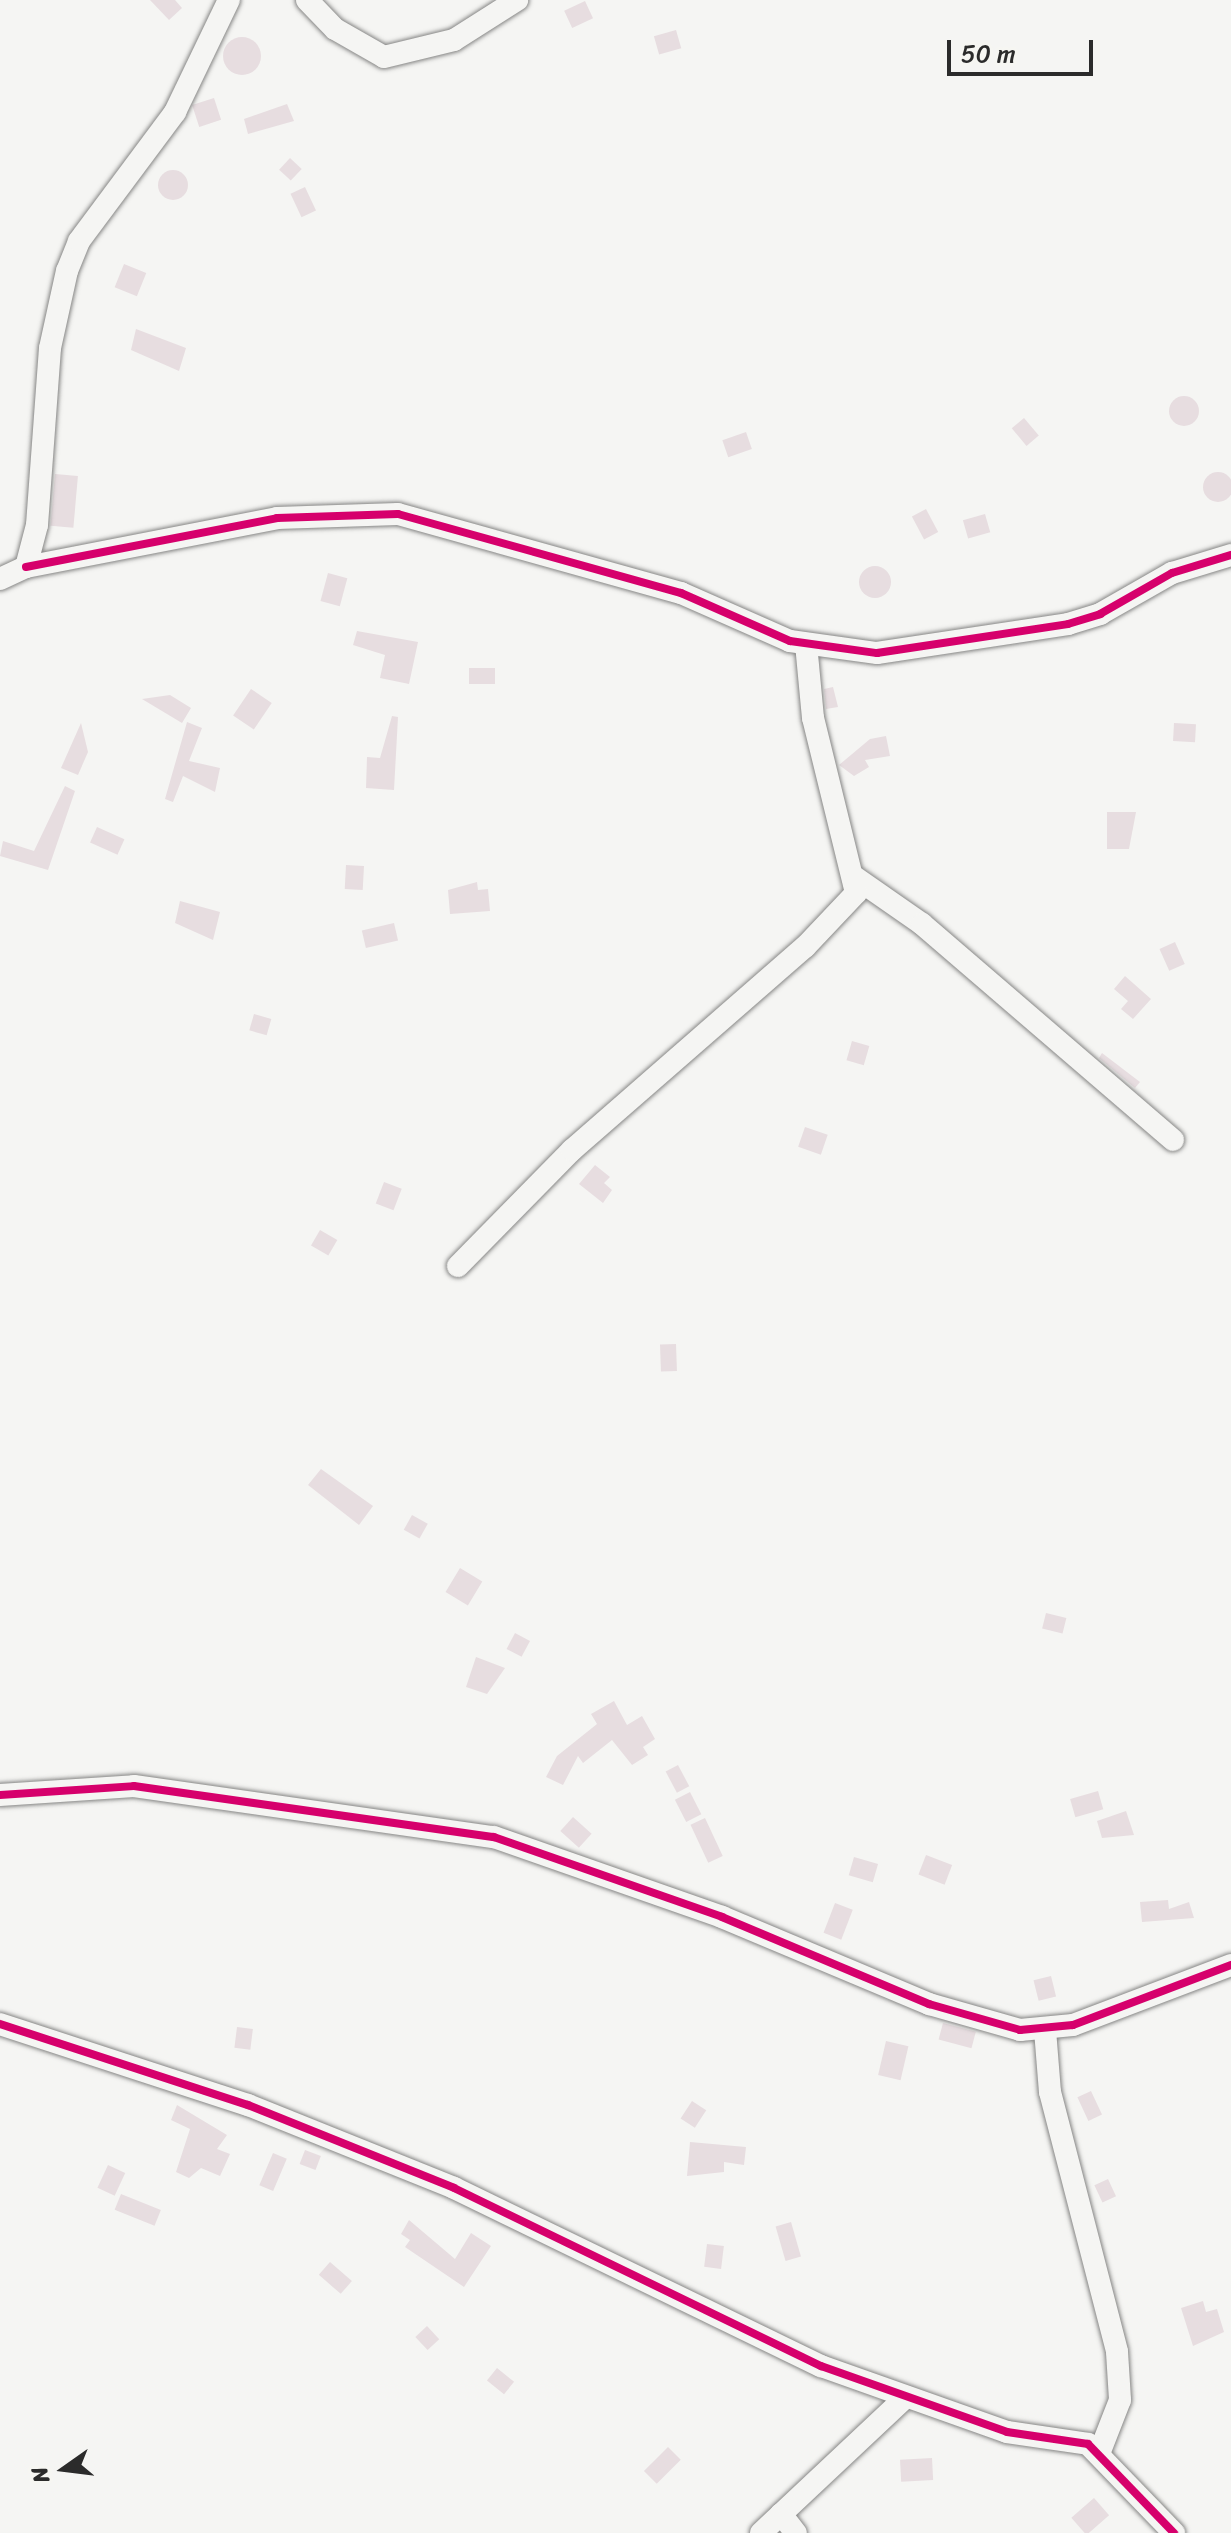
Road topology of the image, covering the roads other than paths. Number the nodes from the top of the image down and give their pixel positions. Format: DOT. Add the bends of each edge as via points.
graph roads {
  1 [pos="229,0"];
  2 [pos="307,0"];
  3 [pos="517,0"];
  4 [pos="1231,555"];
  5 [pos="26,567"];
  6 [pos="0,579"];
  7 [pos="806,644"];
  8 [pos="856,878"];
  9 [pos="1173,1140"];
  10 [pos="458,1266"];
  11 [pos="0,1795"];
  12 [pos="1231,1965"];
  13 [pos="0,2024"];
  14 [pos="1045,2030"];
  15 [pos="906,2397"];
  16 [pos="1099,2454"];
  17 [pos="781,2514"];
  18 [pos="761,2533"];
  19 [pos="796,2533"];
  20 [pos="1174,2533"];
  1 -- 5 [label="street" via="175,112 79,241 67,271 50,348 40,505"];
  2 -- 3 [label="street" via="335,29 384,57 454,40"];
  4 -- 7 [label="street" via="1172,573 1100,614 1068,624 929,651"];
  5 -- 6 [label="street"];
  5 -- 7 [label="street" via="277,518 382,512 576,560"];
  7 -- 8 [label="street" via="813,718"];
  8 -- 9 [label="street" via="922,924"];
  8 -- 10 [label="street" via="852,899 805,947 572,1150"];
  11 -- 14 [label="street" via="134,1786 494,1837 722,1917 929,2004"];
  12 -- 14 [label="street"];
  13 -- 15 [label="street" via="248,2105 454,2188 821,2366"];
  14 -- 16 [label="street" via="1050,2092 1117,2352 1120,2400"];
  15 -- 16 [label="street" via="1007,2432 1088,2444"];
  15 -- 17 [label="street"];
  16 -- 20 [label="street"];
  17 -- 18 [label="street"];
  17 -- 19 [label="street"];
}
